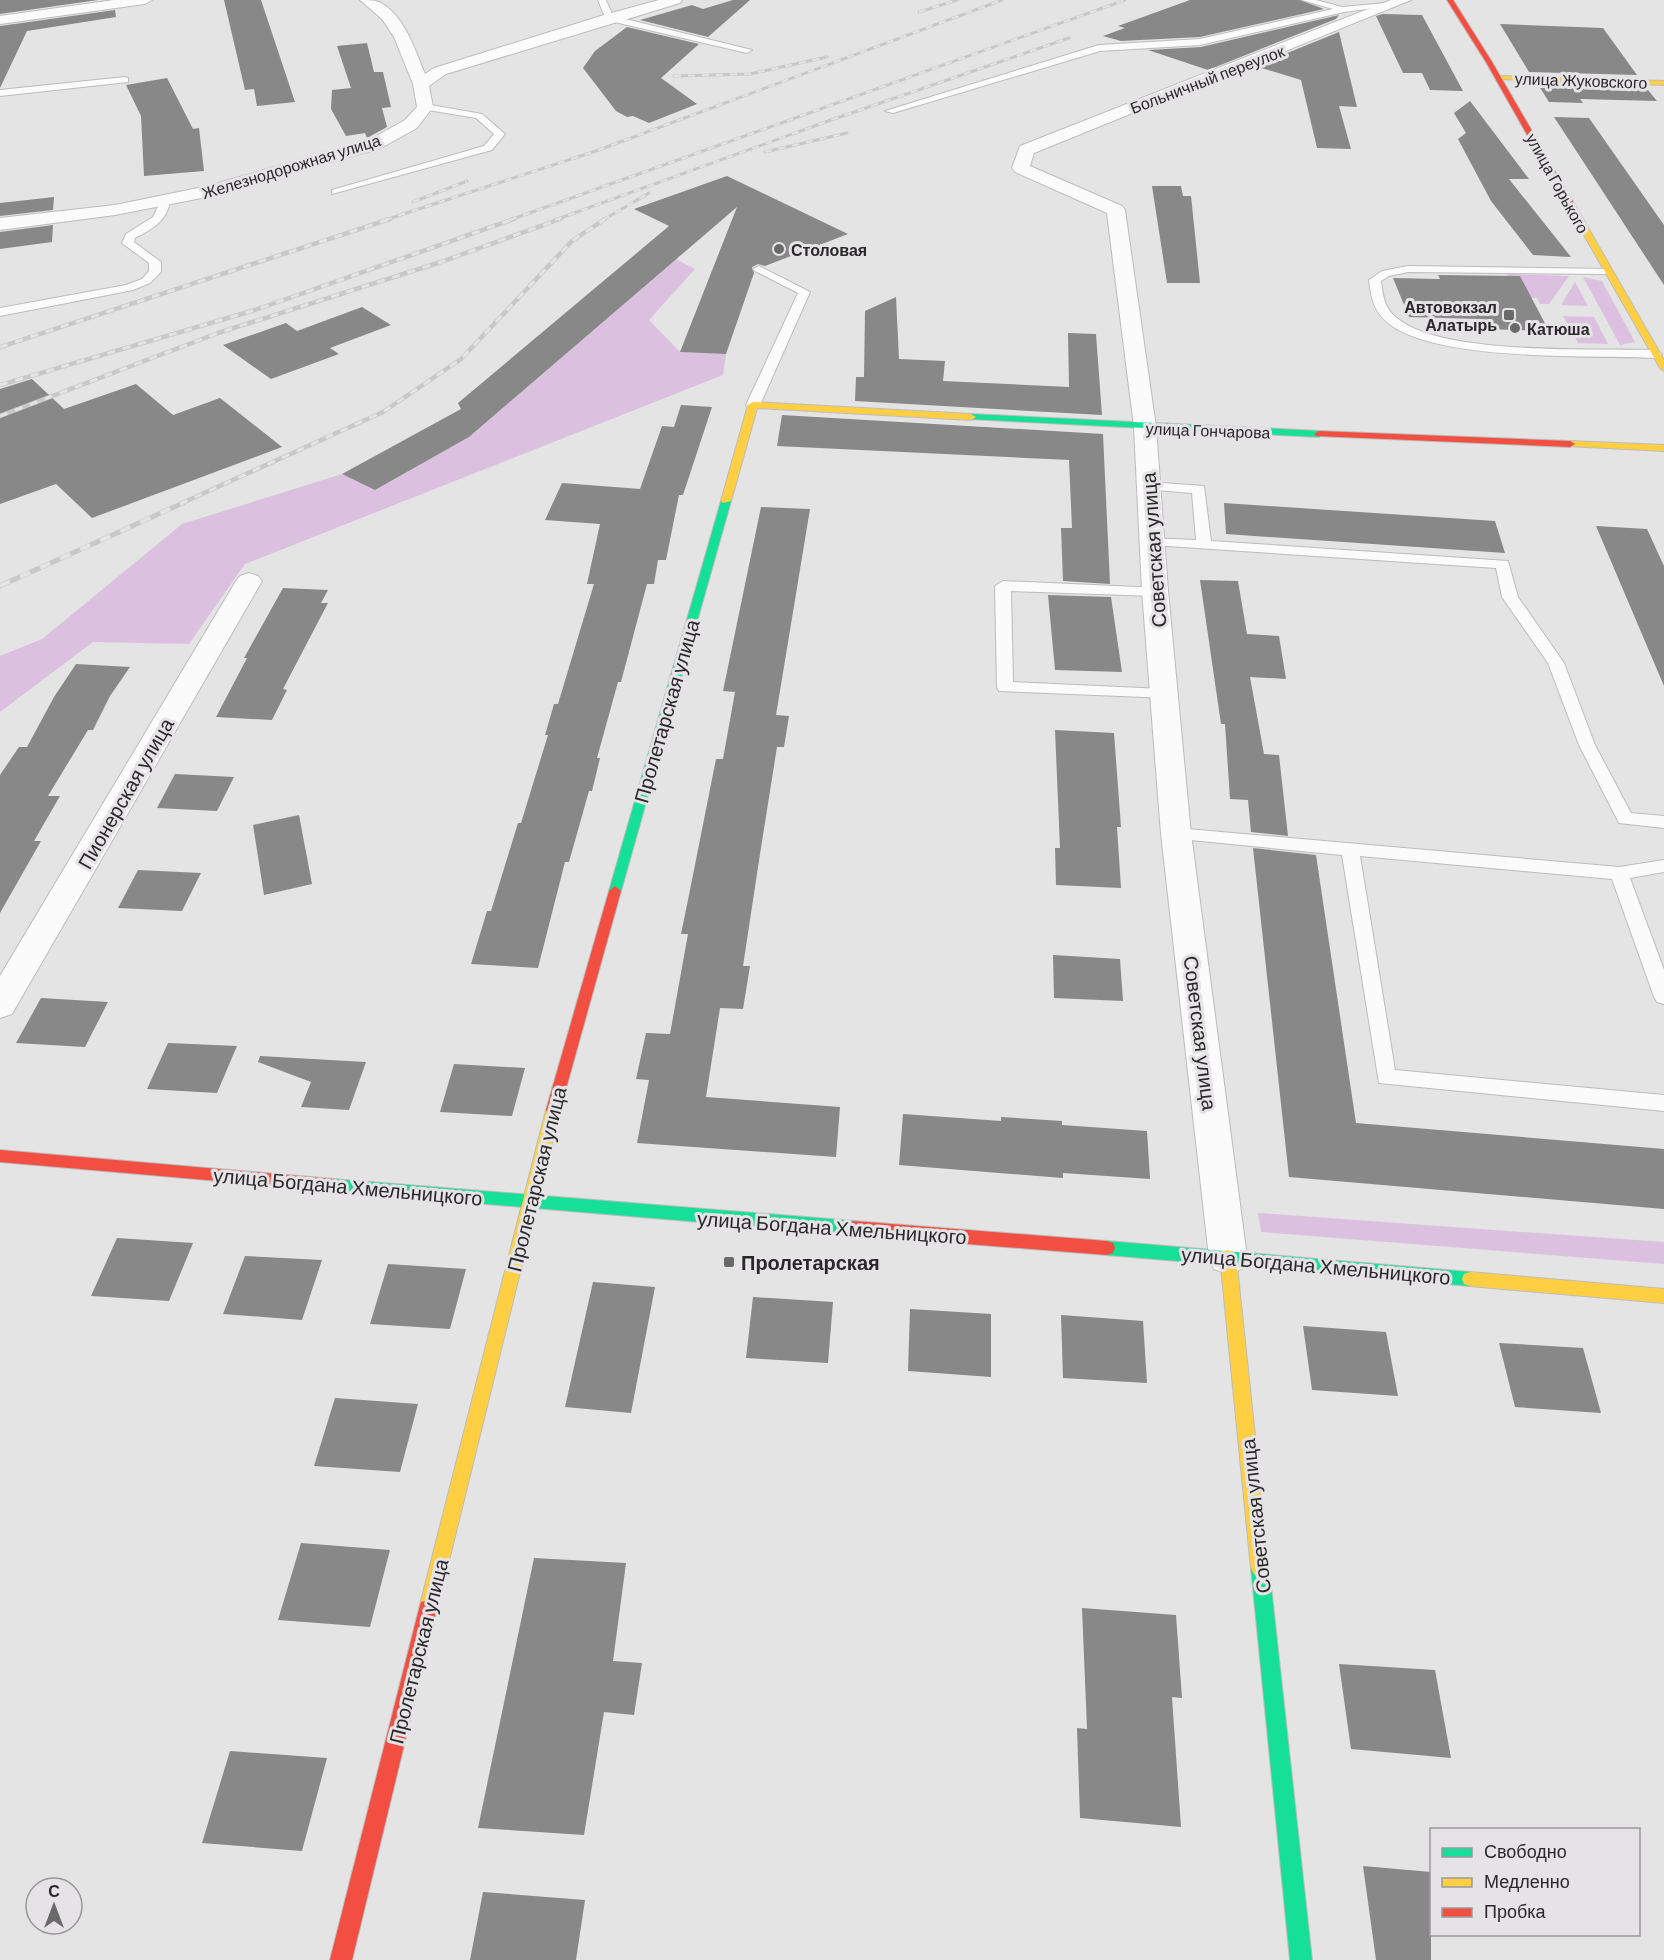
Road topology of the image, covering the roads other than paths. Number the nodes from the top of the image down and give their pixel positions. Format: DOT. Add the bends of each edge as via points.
graph roads {
  1 [pos="145,0"];
  2 [pos="367,0"];
  3 [pos="602,0"];
  4 [pos="675,0"];
  5 [pos="1306,0"];
  6 [pos="1404,0"];
  7 [pos="1450,0"];
  8 [pos="1386,6"];
  9 [pos="1344,9"];
  10 [pos="609,18"];
  11 [pos="0,20"];
  12 [pos="747,50"];
  13 [pos="1499,78"];
  14 [pos="125,80"];
  15 [pos="1664,83"];
  16 [pos="421,84"];
  17 [pos="0,93"];
  18 [pos="425,107"];
  19 [pos="890,111"];
  20 [pos="1021,168"];
  21 [pos="336,192"];
  22 [pos="165,202"];
  23 [pos="0,225"];
  24 [pos="759,269"];
  25 [pos="1607,271"];
  26 [pos="0,312"];
  27 [pos="1656,354"];
  28 [pos="1664,368"];
  29 [pos="753,405"];
  30 [pos="1145,427"];
  31 [pos="1664,448"];
  32 [pos="1149,486"];
  33 [pos="1152,542"];
  34 [pos="1204,545"];
  35 [pos="249,580"];
  36 [pos="1155,591"];
  37 [pos="1163,694"];
  38 [pos="1664,822"];
  39 [pos="1176,834"];
  40 [pos="1350,849"];
  41 [pos="1664,866"];
  42 [pos="1620,873"];
  43 [pos="1664,997"];
  44 [pos="0,1005"];
  45 [pos="1664,1103"];
  46 [pos="0,1156"];
  47 [pos="528,1201"];
  48 [pos="1228,1257"];
  49 [pos="1664,1296"];
  50 [pos="341,1960"];
  51 [pos="1301,1960"];
  1 -- 11 [label="street"];
  2 -- 16 [label="street" via="400,30"];
  3 -- 10 [label="lane"];
  4 -- 10 [label="street"];
  5 -- 9 [label="lane"];
  6 -- 8 [label="street, Больничный переулок"];
  7 -- 13 [label="street, улица Горького"];
  8 -- 9 [label="lane"];
  8 -- 20 [label="street, Больничный переулок" via="1026,150"];
  9 -- 19 [label="lane" via="1200,42 1099,48"];
  10 -- 12 [label="lane"];
  10 -- 16 [label="street" via="440,71"];
  13 -- 15 [label="street, улица Жуковского"];
  13 -- 25 [label="street, улица Горького"];
  14 -- 17 [label="lane"];
  16 -- 18 [label="street"];
  18 -- 21 [label="lane" via="479,116 500,134 488,147"];
  18 -- 22 [label="street, Железнодорожная улица" via="411,124 375,144"];
  20 -- 30 [label="street, Советская улица" via="1116,210"];
  22 -- 23 [label="street, Железнодорожная улица"];
  22 -- 26 [label="lane" via="164,213 130,236 128,243 155,262 155,272 146,281 129,288"];
  24 -- 29 [label="lane" via="804,292"];
  25 -- 27 [label="street, улица Горького"];
  25 -- 27 [label="lane" via="1408,268 1375,280 1373,293 1378,306 1391,320 1410,331 1448,343"];
  27 -- 28 [label="street, улица Горького"];
  29 -- 30 [label="street, улица Гончарова"];
  29 -- 47 [label="street, Пролетарская улица"];
  30 -- 31 [label="street, улица Гончарова"];
  30 -- 32 [label="street, Советская улица"];
  32 -- 33 [label="street, Советская улица"];
  32 -- 34 [label="lane" via="1199,489"];
  33 -- 34 [label="lane"];
  33 -- 36 [label="street, Советская улица"];
  34 -- 38 [label="lane" via="1503,564 1510,597 1556,663 1587,745 1625,819"];
  35 -- 44 [label="street, Пионерская улица"];
  36 -- 37 [label="street, Советская улица"];
  36 -- 37 [label="lane" via="1003,586 1005,687"];
  37 -- 39 [label="street, Советская улица"];
  39 -- 40 [label="lane"];
  39 -- 48 [label="street, Советская улица"];
  40 -- 42 [label="lane"];
  40 -- 45 [label="lane" via="1386,1077"];
  41 -- 42 [label="lane"];
  42 -- 43 [label="lane"];
  46 -- 47 [label="street, улица Богдана Хмельницкого"];
  47 -- 48 [label="street, улица Богдана Хмельницкого"];
  47 -- 50 [label="street, Пролетарская улица"];
  48 -- 49 [label="street, улица Богдана Хмельницкого"];
  48 -- 51 [label="street, Советская улица"];
}
